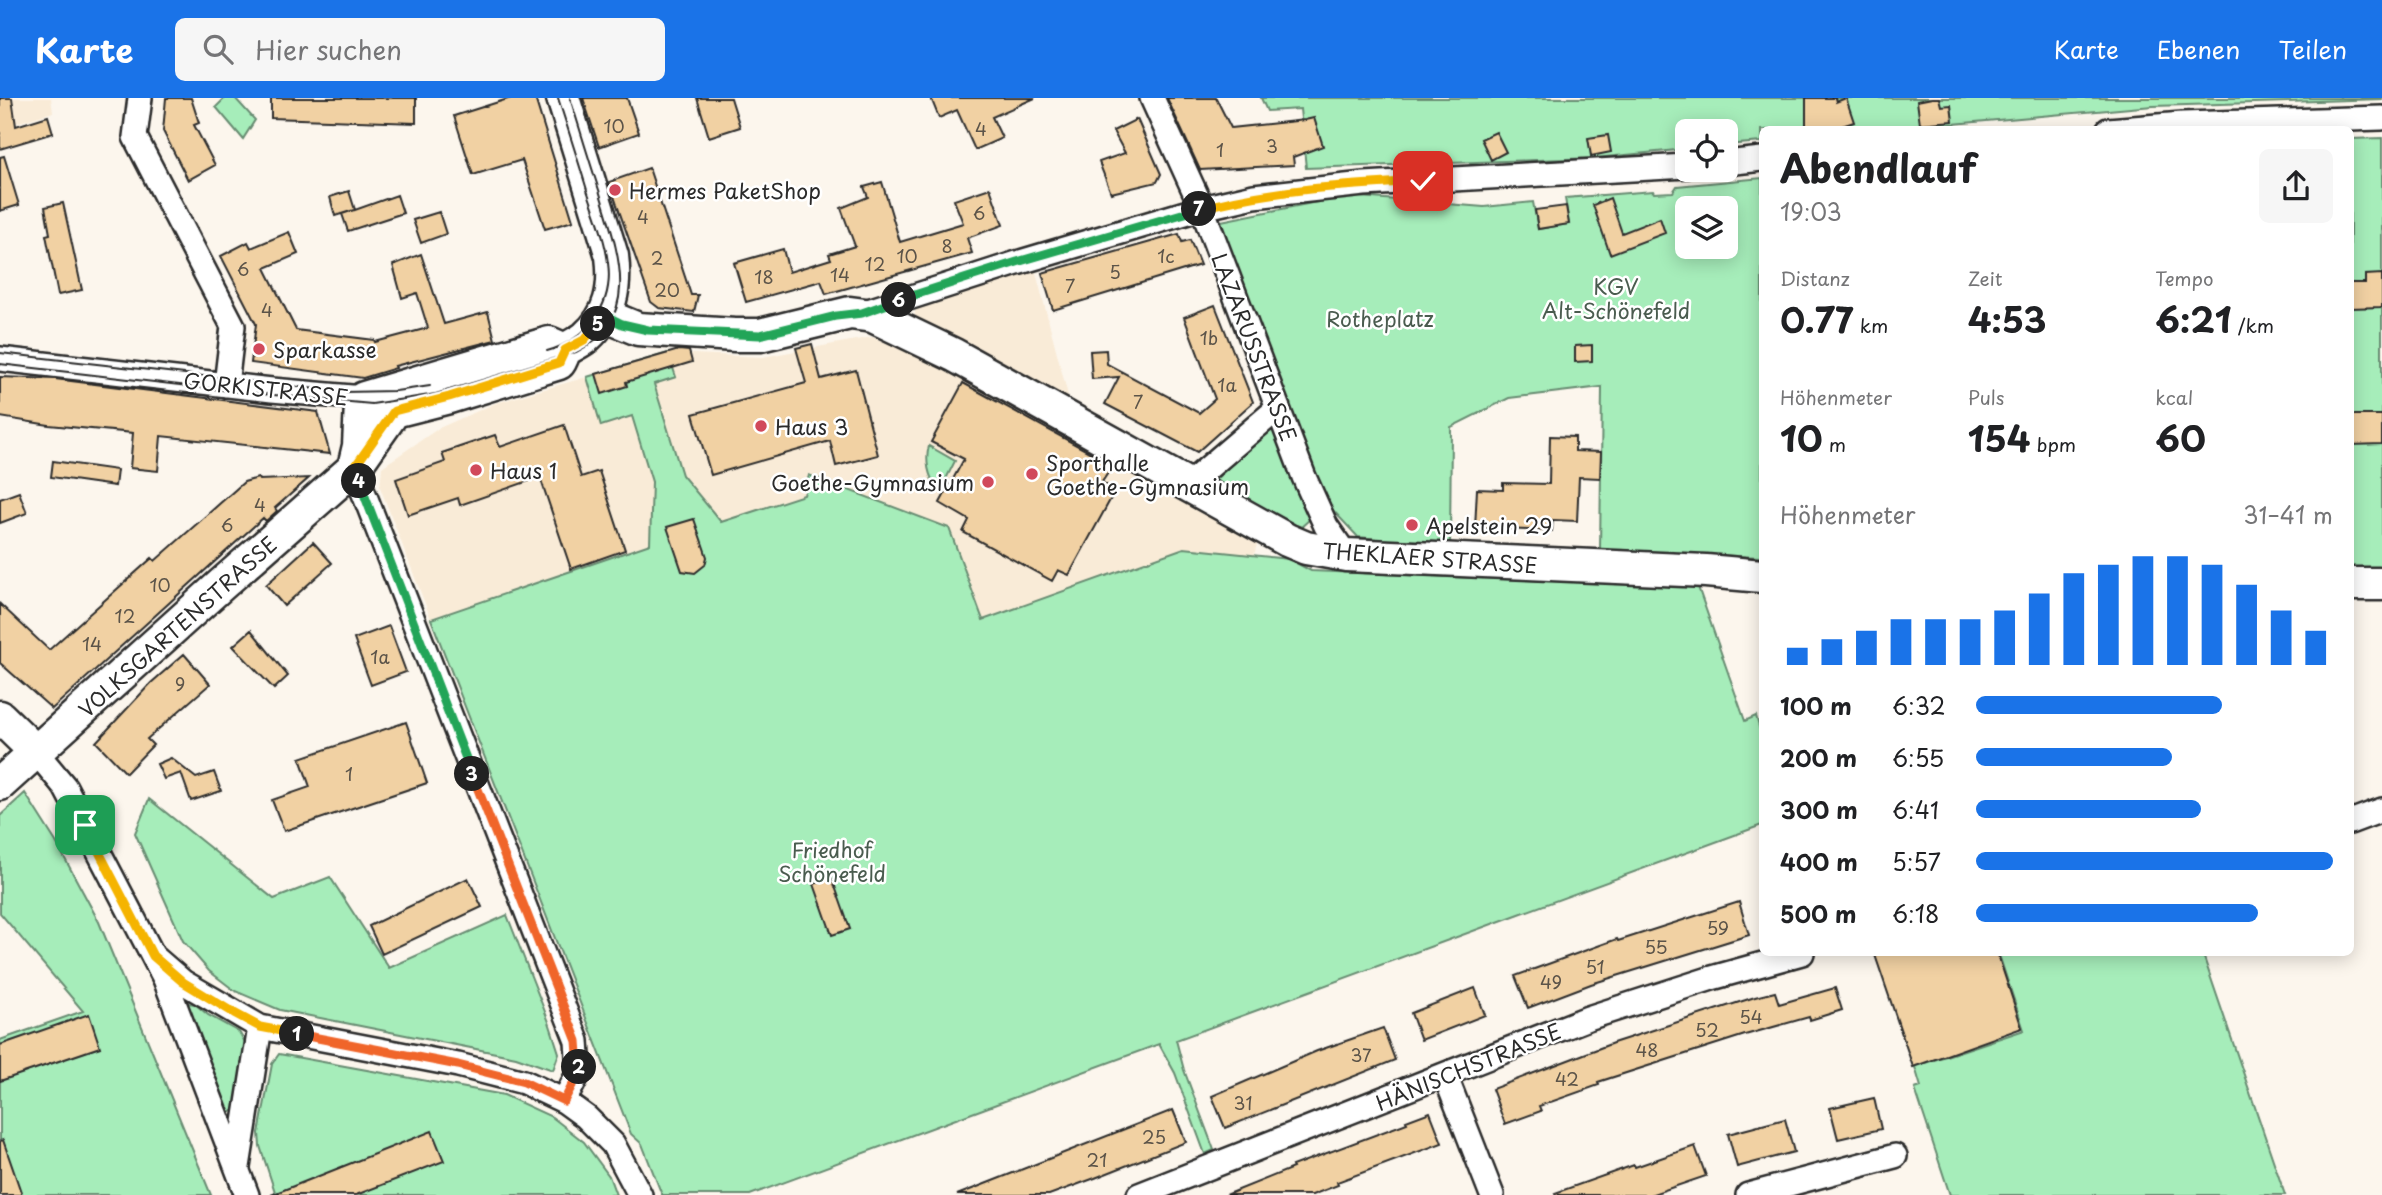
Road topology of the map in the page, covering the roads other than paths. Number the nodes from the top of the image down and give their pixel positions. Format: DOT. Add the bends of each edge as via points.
graph roads {
  1 [pos="140,98"];
  2 [pos="563,98"];
  3 [pos="1152,98"];
  4 [pos="2382,118"];
  5 [pos="2158,126"];
  6 [pos="1759,159"];
  7 [pos="1738,162"];
  8 [pos="1675,167"];
  9 [pos="1202,208"];
  10 [pos="862,313"];
  11 [pos="604,315"];
  12 [pos="565,350"];
  13 [pos="0,359"];
  14 [pos="226,385"];
  15 [pos="363,398"];
  16 [pos="1278,408"];
  17 [pos="354,468"];
  18 [pos="1188,485"];
  19 [pos="1346,555"];
  20 [pos="1759,576"];
  21 [pos="2354,584"];
  22 [pos="2382,584"];
  23 [pos="0,717"];
  24 [pos="36,752"];
  25 [pos="0,785"];
  26 [pos="2382,810"];
  27 [pos="2354,820"];
  28 [pos="153,956"];
  29 [pos="1791,956"];
  30 [pos="260,1027"];
  31 [pos="1445,1075"];
  32 [pos="564,1101"];
  33 [pos="1895,1156"];
  34 [pos="237,1170"];
  35 [pos="247,1195"];
  36 [pos="640,1195"];
  37 [pos="1139,1195"];
  38 [pos="1492,1195"];
  39 [pos="1748,1195"];
  1 -- 14 [label="street" via="135,137 233,326"];
  2 -- 11 [label="main road" via="612,256 615,280"];
  3 -- 9 [label="street, LAZARUSSTRASSE"];
  4 -- 5 [label="street"];
  6 -- 7 [label="street"];
  8 -- 9 [label="street" via="1307,189"];
  9 -- 10 [label="street"];
  9 -- 16 [label="street, LAZARUSSTRASSE"];
  10 -- 11 [label="main road" via="760,335 638,329"];
  10 -- 18 [label="main road, THEKLAER STRASSE" via="922,338"];
  11 -- 12 [label="main road" via="584,340"];
  12 -- 15 [label="main road, GORKISTRASSE" via="548,343"];
  12 -- 17 [label="main road, VOLKSGARTENSTRASSE" via="556,364 399,408"];
  13 -- 14 [label="street, GORKISTRASSE"];
  14 -- 15 [label="street, GORKISTRASSE"];
  15 -- 17 [label="main road"];
  16 -- 18 [label="street"];
  16 -- 19 [label="street, LAZARUSSTRASSE" via="1326,526"];
  17 -- 24 [label="main road, VOLKSGARTENSTRASSE"];
  17 -- 32 [label="street" via="577,1041 579,1072"];
  18 -- 19 [label="main road, THEKLAER STRASSE" via="1287,540"];
  19 -- 20 [label="main road, THEKLAER STRASSE"];
  21 -- 22 [label="main road"];
  23 -- 24 [label="main road"];
  24 -- 25 [label="main road, VOLKSGARTENSTRASSE"];
  24 -- 28 [label="street" via="65,787"];
  26 -- 27 [label="street"];
  28 -- 30 [label="street" via="183,982"];
  28 -- 34 [label="street" via="166,979"];
  29 -- 31 [label="street, HÄNISCHSTRASSE" via="1588,1018"];
  30 -- 32 [label="street" via="458,1065 524,1082"];
  30 -- 34 [label="street"];
  31 -- 37 [label="street, HÄNISCHSTRASSE"];
  31 -- 38 [label="street"];
  32 -- 36 [label="street" via="613,1144"];
  33 -- 39 [label="street"];
  34 -- 35 [label="street"];
}
